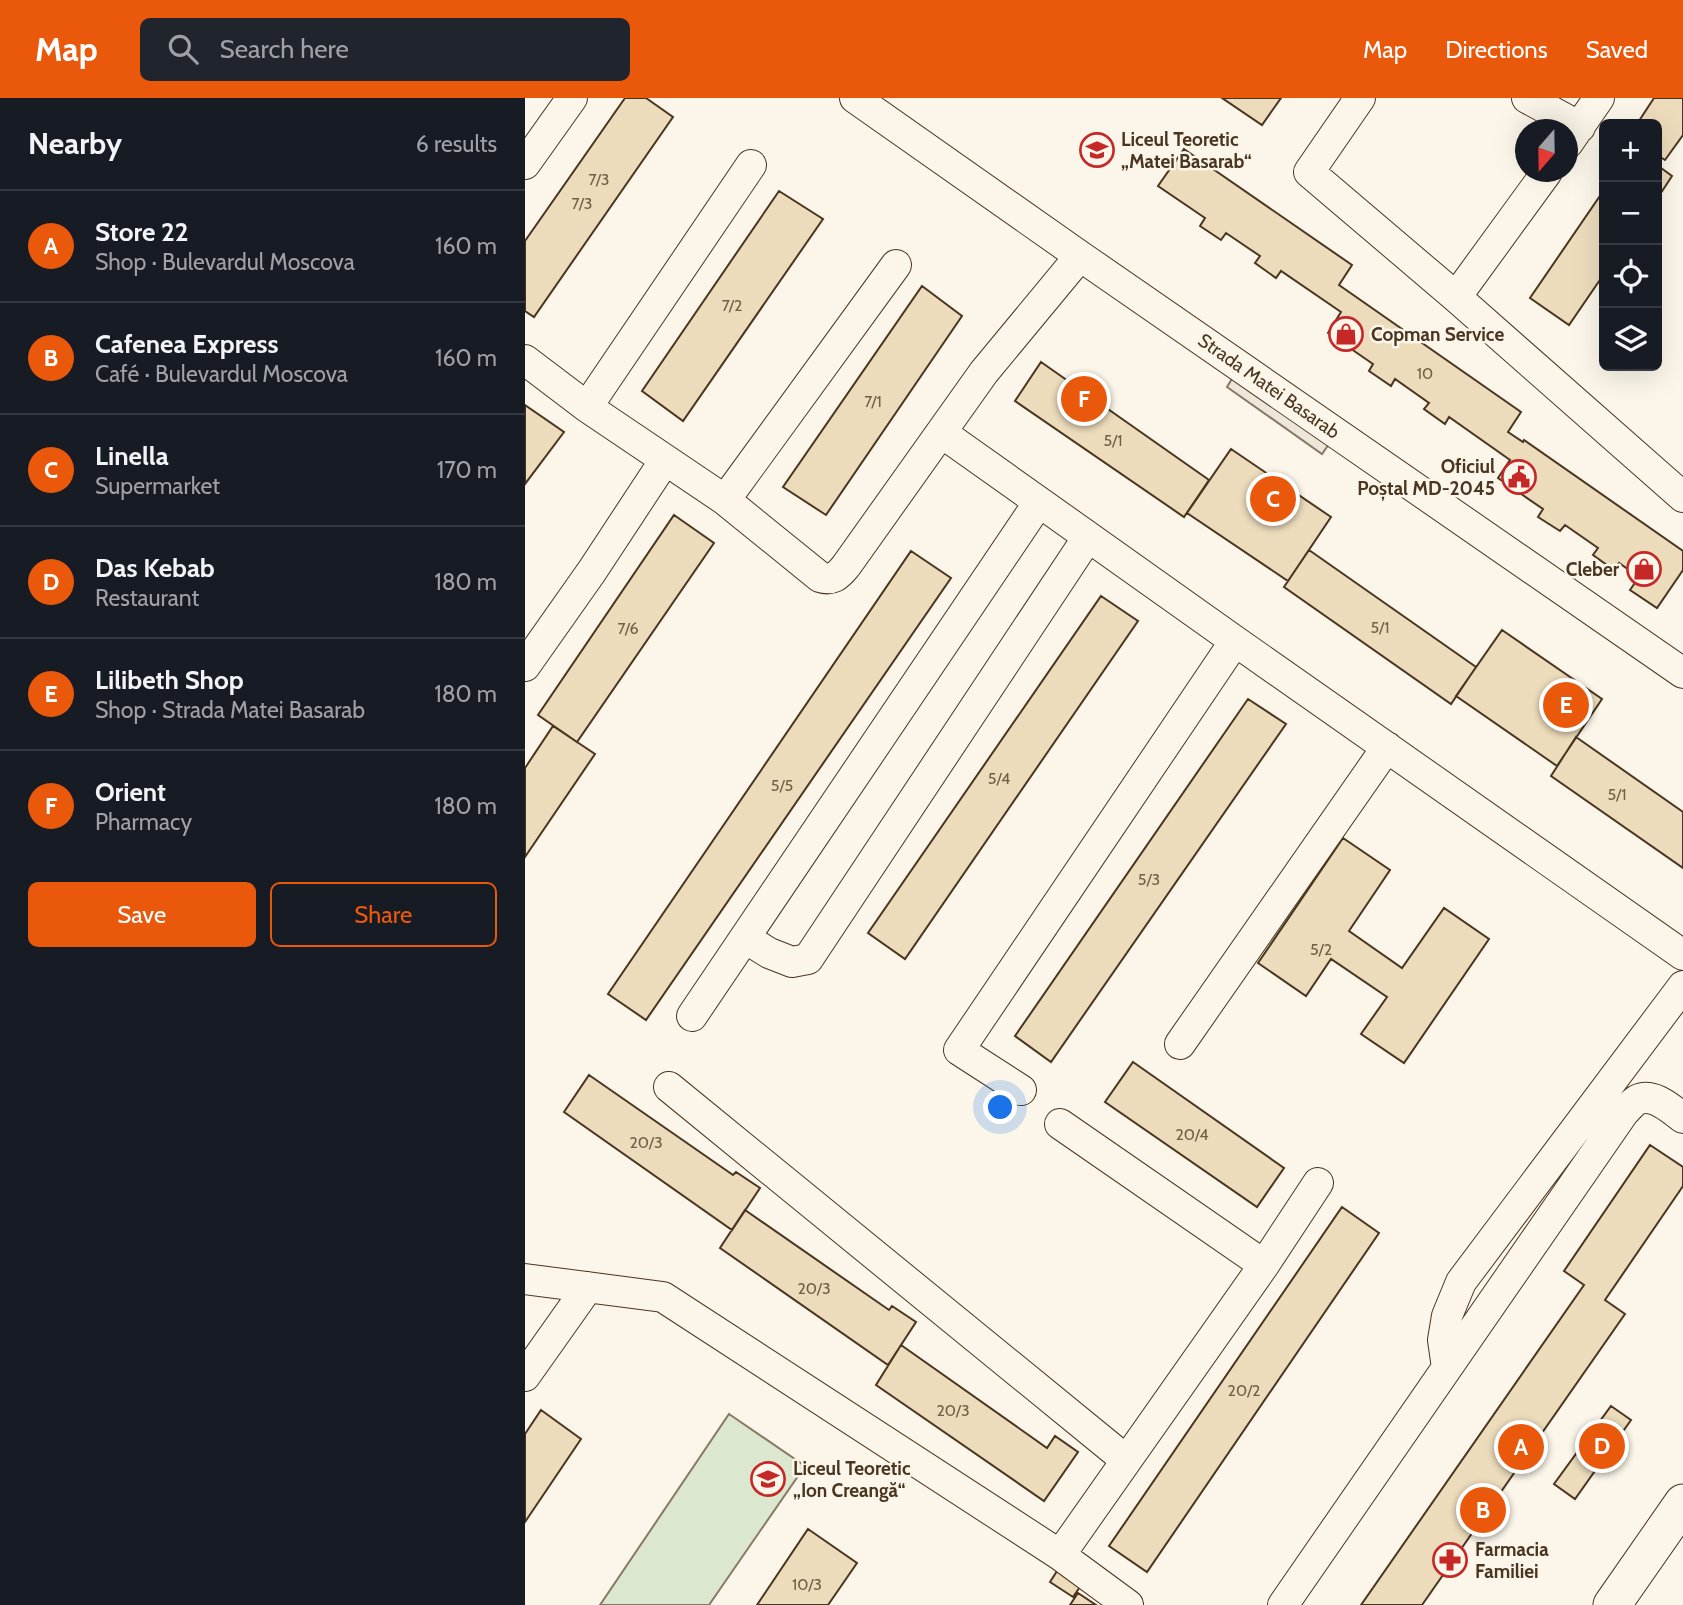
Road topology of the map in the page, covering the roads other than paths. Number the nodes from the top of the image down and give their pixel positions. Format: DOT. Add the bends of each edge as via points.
graph roads {
  1 [pos="572,98"];
  2 [pos="855,98"];
  3 [pos="1360,98"];
  4 [pos="1527,98"];
  5 [pos="1599,98"];
  6 [pos="1554,119"];
  7 [pos="1578,129"];
  8 [pos="525,164"];
  9 [pos="751,164"];
  10 [pos="1540,182"];
  11 [pos="1080,256"];
  12 [pos="896,265"];
  13 [pos="1456,297"];
  14 [pos="525,360"];
  15 [pos="587,407"];
  16 [pos="942,433"];
  17 [pos="665,460"];
  18 [pos="1683,497"];
  19 [pos="725,500"];
  20 [pos="1039,502"];
  21 [pos="1088,537"];
  22 [pos="1235,641"];
  23 [pos="1678,660"];
  24 [pos="525,666"];
  25 [pos="1387,747"];
  26 [pos="745,938"];
  27 [pos="1683,955"];
  28 [pos="1683,986"];
  29 [pos="692,1016"];
  30 [pos="1180,1044"];
  31 [pos="669,1087"];
  32 [pos="1021,1090"];
  33 [pos="1683,1118"];
  34 [pos="1060,1124"];
  35 [pos="1318,1183"];
  36 [pos="1264,1265"];
  37 [pos="525,1279"];
  38 [pos="588,1287"];
  39 [pos="1447,1368"];
  40 [pos="525,1376"];
  41 [pos="1126,1460"];
  42 [pos="1683,1503"];
  43 [pos="1060,1555"];
  44 [pos="1128,1605"];
  45 [pos="1283,1605"];
  46 [pos="1612,1605"];
  1 -- 8 [label="street"];
  2 -- 11 [label="street, Strada Matei Basarab"];
  3 -- 13 [label="street" via="1309,172"];
  4 -- 6 [label="street"];
  5 -- 7 [label="street"];
  9 -- 15 [label="street"];
  10 -- 13 [label="street"];
  11 -- 16 [label="street" via="984,372"];
  11 -- 23 [label="street, Strada Matei Basarab"];
  12 -- 19 [label="street"];
  13 -- 18 [label="street"];
  14 -- 15 [label="street"];
  15 -- 17 [label="street"];
  16 -- 19 [label="street" via="832,579 820,577"];
  16 -- 20 [label="street"];
  17 -- 19 [label="street"];
  17 -- 24 [label="street"];
  20 -- 21 [label="street"];
  20 -- 26 [label="street"];
  21 -- 22 [label="street"];
  21 -- 26 [label="street" via="808,960 792,962"];
  22 -- 25 [label="street"];
  22 -- 32 [label="street" via="959,1050"];
  25 -- 27 [label="street"];
  25 -- 30 [label="street"];
  26 -- 29 [label="street"];
  28 -- 39 [label="street" via="1461,1282 1443,1340"];
  31 -- 41 [label="street"];
  33 -- 39 [label="street" via="1657,1100 1645,1098 1624,1112"];
  34 -- 36 [label="street"];
  35 -- 36 [label="street"];
  36 -- 41 [label="street"];
  37 -- 38 [label="street"];
  38 -- 40 [label="street"];
  38 -- 43 [label="street" via="663,1297"];
  39 -- 45 [label="street"];
  41 -- 43 [label="street"];
  42 -- 46 [label="main road"];
  43 -- 44 [label="street"];
}
